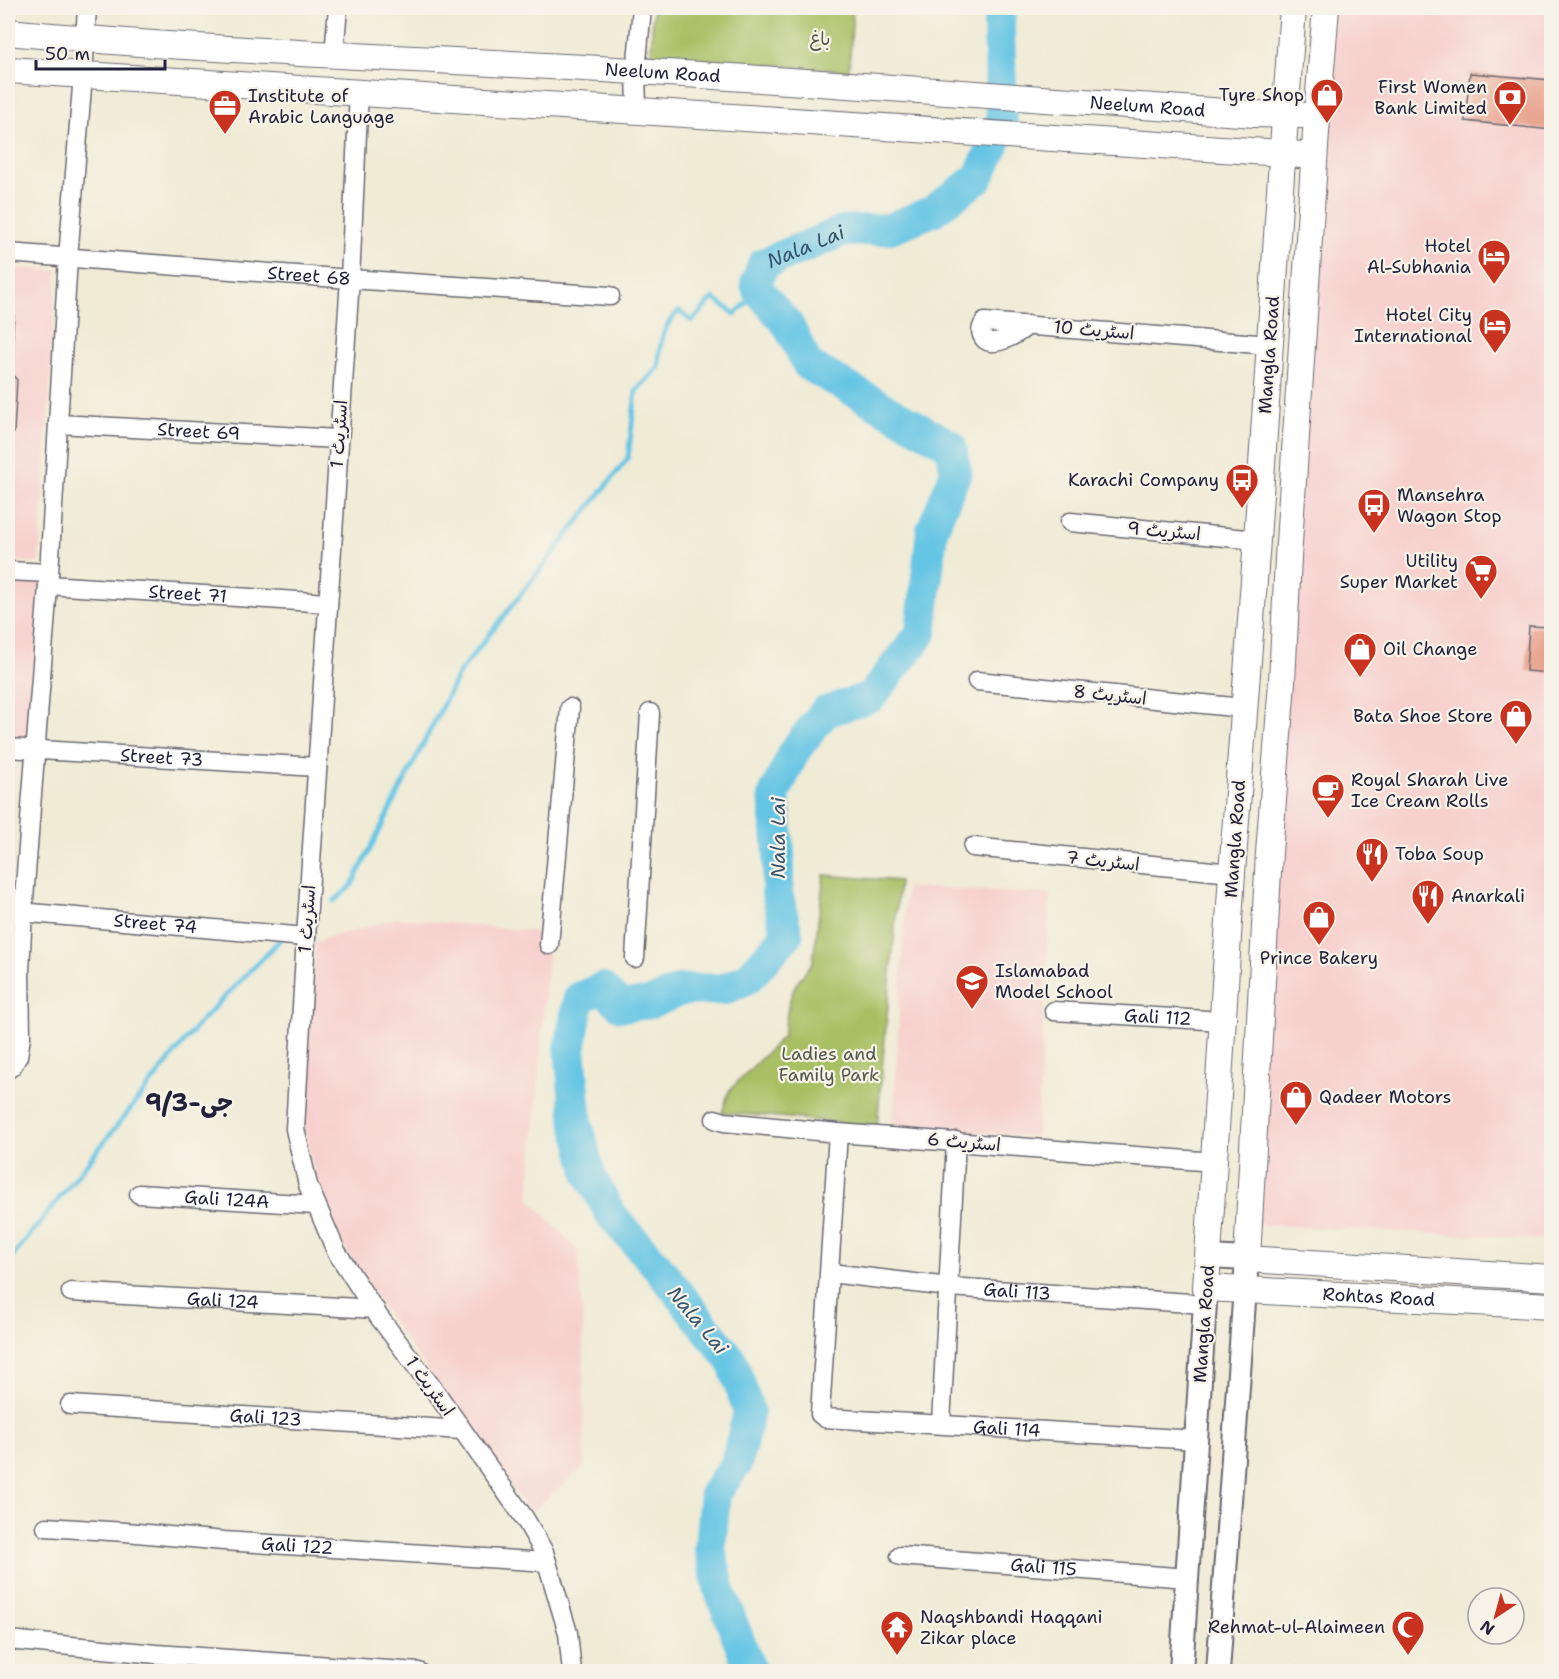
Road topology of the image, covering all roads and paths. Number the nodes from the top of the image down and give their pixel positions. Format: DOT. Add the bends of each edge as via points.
graph roads {
  1 [pos="87,8"];
  2 [pos="338,8"];
  3 [pos="642,8"];
  4 [pos="1293,8"];
  5 [pos="1326,8"];
  6 [pos="8,32"];
  7 [pos="85,39"];
  8 [pos="334,54"];
  9 [pos="8,70"];
  10 [pos="636,71"];
  11 [pos="83,75"];
  12 [pos="359,92"];
  13 [pos="637,110"];
  14 [pos="1285,114"];
  15 [pos="1317,117"];
  16 [pos="1284,153"];
  17 [pos="1315,157"];
  18 [pos="8,254"];
  19 [pos="68,258"];
  20 [pos="350,279"];
  21 [pos="610,296"];
  22 [pos="1028,325"];
  23 [pos="1270,345"];
  24 [pos="58,424"];
  25 [pos="338,439"];
  26 [pos="1070,522"];
  27 [pos="1257,540"];
  28 [pos="8,571"];
  29 [pos="48,579"];
  30 [pos="328,603"];
  31 [pos="978,681"];
  32 [pos="570,708"];
  33 [pos="1243,708"];
  34 [pos="650,713"];
  35 [pos="8,748"];
  36 [pos="34,750"];
  37 [pos="317,767"];
  38 [pos="973,847"];
  39 [pos="1232,873"];
  40 [pos="15,911"];
  41 [pos="306,937"];
  42 [pos="549,945"];
  43 [pos="635,958"];
  44 [pos="1054,1011"];
  45 [pos="1223,1021"];
  46 [pos="8,1069"];
  47 [pos="715,1119"];
  48 [pos="838,1133"];
  49 [pos="956,1141"];
  50 [pos="1214,1162"];
  51 [pos="140,1194"];
  52 [pos="316,1204"];
  53 [pos="1209,1257"];
  54 [pos="1247,1259"];
  55 [pos="830,1273"];
  56 [pos="1551,1278"];
  57 [pos="949,1287"];
  58 [pos="1244,1290"];
  59 [pos="71,1292"];
  60 [pos="1206,1296"];
  61 [pos="1551,1306"];
  62 [pos="375,1309"];
  63 [pos="70,1405"];
  64 [pos="941,1424"];
  65 [pos="462,1430"];
  66 [pos="1197,1440"];
  67 [pos="46,1527"];
  68 [pos="900,1556"];
  69 [pos="547,1562"];
  70 [pos="1188,1578"];
  71 [pos="8,1640"];
  72 [pos="419,1671"];
  73 [pos="572,1671"];
  74 [pos="1181,1671"];
  75 [pos="1218,1671"];
  1 -- 7 [label="street"];
  2 -- 8 [label="street"];
  3 -- 10 [label="street"];
  4 -- 14 [label="main road, Mangla Road"];
  5 -- 15 [label="main road, Mangla Road"];
  6 -- 7 [label="main road, Neelum Road"];
  7 -- 8 [label="main road, Neelum Road"];
  7 -- 11 [label="street"];
  8 -- 10 [label="main road, Neelum Road"];
  9 -- 11 [label="main road, Neelum Road"];
  10 -- 13 [label="street"];
  10 -- 14 [label="main road, Neelum Road"];
  11 -- 12 [label="main road, Neelum Road"];
  11 -- 19 [label="street"];
  12 -- 13 [label="main road, Neelum Road"];
  12 -- 20 [label="street, اسٹریٹ 1"];
  13 -- 16 [label="main road, Neelum Road"];
  14 -- 15 [label="main road, Neelum Road"];
  14 -- 16 [label="main road, Mangla Road"];
  15 -- 17 [label="main road, Mangla Road"];
  16 -- 17 [label="main road, Neelum Road"];
  16 -- 23 [label="main road, Mangla Road"];
  17 -- 54 [label="main road, Mangla Road" via="1268,863"];
  18 -- 19 [label="street, Street 68"];
  19 -- 20 [label="street, Street 68"];
  19 -- 24 [label="street"];
  20 -- 21 [label="street, Street 68"];
  20 -- 25 [label="street, اسٹریٹ 1"];
  22 -- 23 [label="street, اسٹریٹ 10" via="1009,339 993,342 982,334 986,322"];
  23 -- 27 [label="main road, Mangla Road"];
  24 -- 25 [label="street, Street 69"];
  24 -- 29 [label="street"];
  25 -- 30 [label="street, اسٹریٹ 1"];
  26 -- 27 [label="street, اسٹریٹ 9"];
  27 -- 33 [label="main road, Mangla Road"];
  28 -- 29 [label="street, Street 71"];
  29 -- 30 [label="street, Street 71"];
  29 -- 36 [label="street"];
  30 -- 37 [label="street, اسٹریٹ 1"];
  31 -- 33 [label="street, اسٹریٹ 8"];
  32 -- 42 [label="street"];
  33 -- 39 [label="main road, Mangla Road"];
  34 -- 43 [label="street"];
  35 -- 36 [label="street, Street 73"];
  36 -- 37 [label="street, Street 73"];
  36 -- 40 [label="street"];
  37 -- 41 [label="street, اسٹریٹ 1"];
  38 -- 39 [label="street, اسٹریٹ 7"];
  39 -- 45 [label="main road, Mangla Road"];
  40 -- 41 [label="street, Street 74"];
  40 -- 46 [label="street" via="21,1037 18,1056"];
  41 -- 52 [label="street, اسٹریٹ 1" via="295,1129"];
  44 -- 45 [label="street, Gali 112"];
  45 -- 50 [label="main road, Mangla Road"];
  47 -- 48 [label="street, اسٹریٹ 6"];
  48 -- 49 [label="street, اسٹریٹ 6"];
  48 -- 55 [label="street"];
  49 -- 50 [label="street, اسٹریٹ 6"];
  49 -- 57 [label="street"];
  50 -- 53 [label="main road, Mangla Road"];
  51 -- 52 [label="street, Gali 124A"];
  52 -- 62 [label="street, اسٹریٹ 1" via="336,1251"];
  53 -- 54 [label="street"];
  53 -- 60 [label="main road, Mangla Road"];
  54 -- 56 [label="main road, Rohtas Road"];
  54 -- 58 [label="street, Mangla Road"];
  55 -- 57 [label="street, Gali 113"];
  55 -- 64 [label="street, Gali 114" via="820,1414 825,1418"];
  57 -- 60 [label="street, Gali 113"];
  57 -- 64 [label="street"];
  58 -- 60 [label="main road, Rohtas Road"];
  58 -- 61 [label="main road, Rohtas Road"];
  58 -- 75 [label="street, Mangla Road"];
  59 -- 62 [label="street, Gali 124"];
  60 -- 66 [label="street, Mangla Road"];
  62 -- 65 [label="street, اسٹریٹ 1"];
  63 -- 65 [label="street, Gali 123"];
  64 -- 66 [label="street, Gali 114"];
  65 -- 69 [label="street, اسٹریٹ 1" via="525,1519"];
  66 -- 70 [label="street, Mangla Road"];
  67 -- 69 [label="street, Gali 122"];
  68 -- 70 [label="street, Gali 115"];
  69 -- 73 [label="street, اسٹریٹ 1" via="568,1633"];
  70 -- 74 [label="street, Mangla Road"];
  71 -- 72 [label="street"];
}
